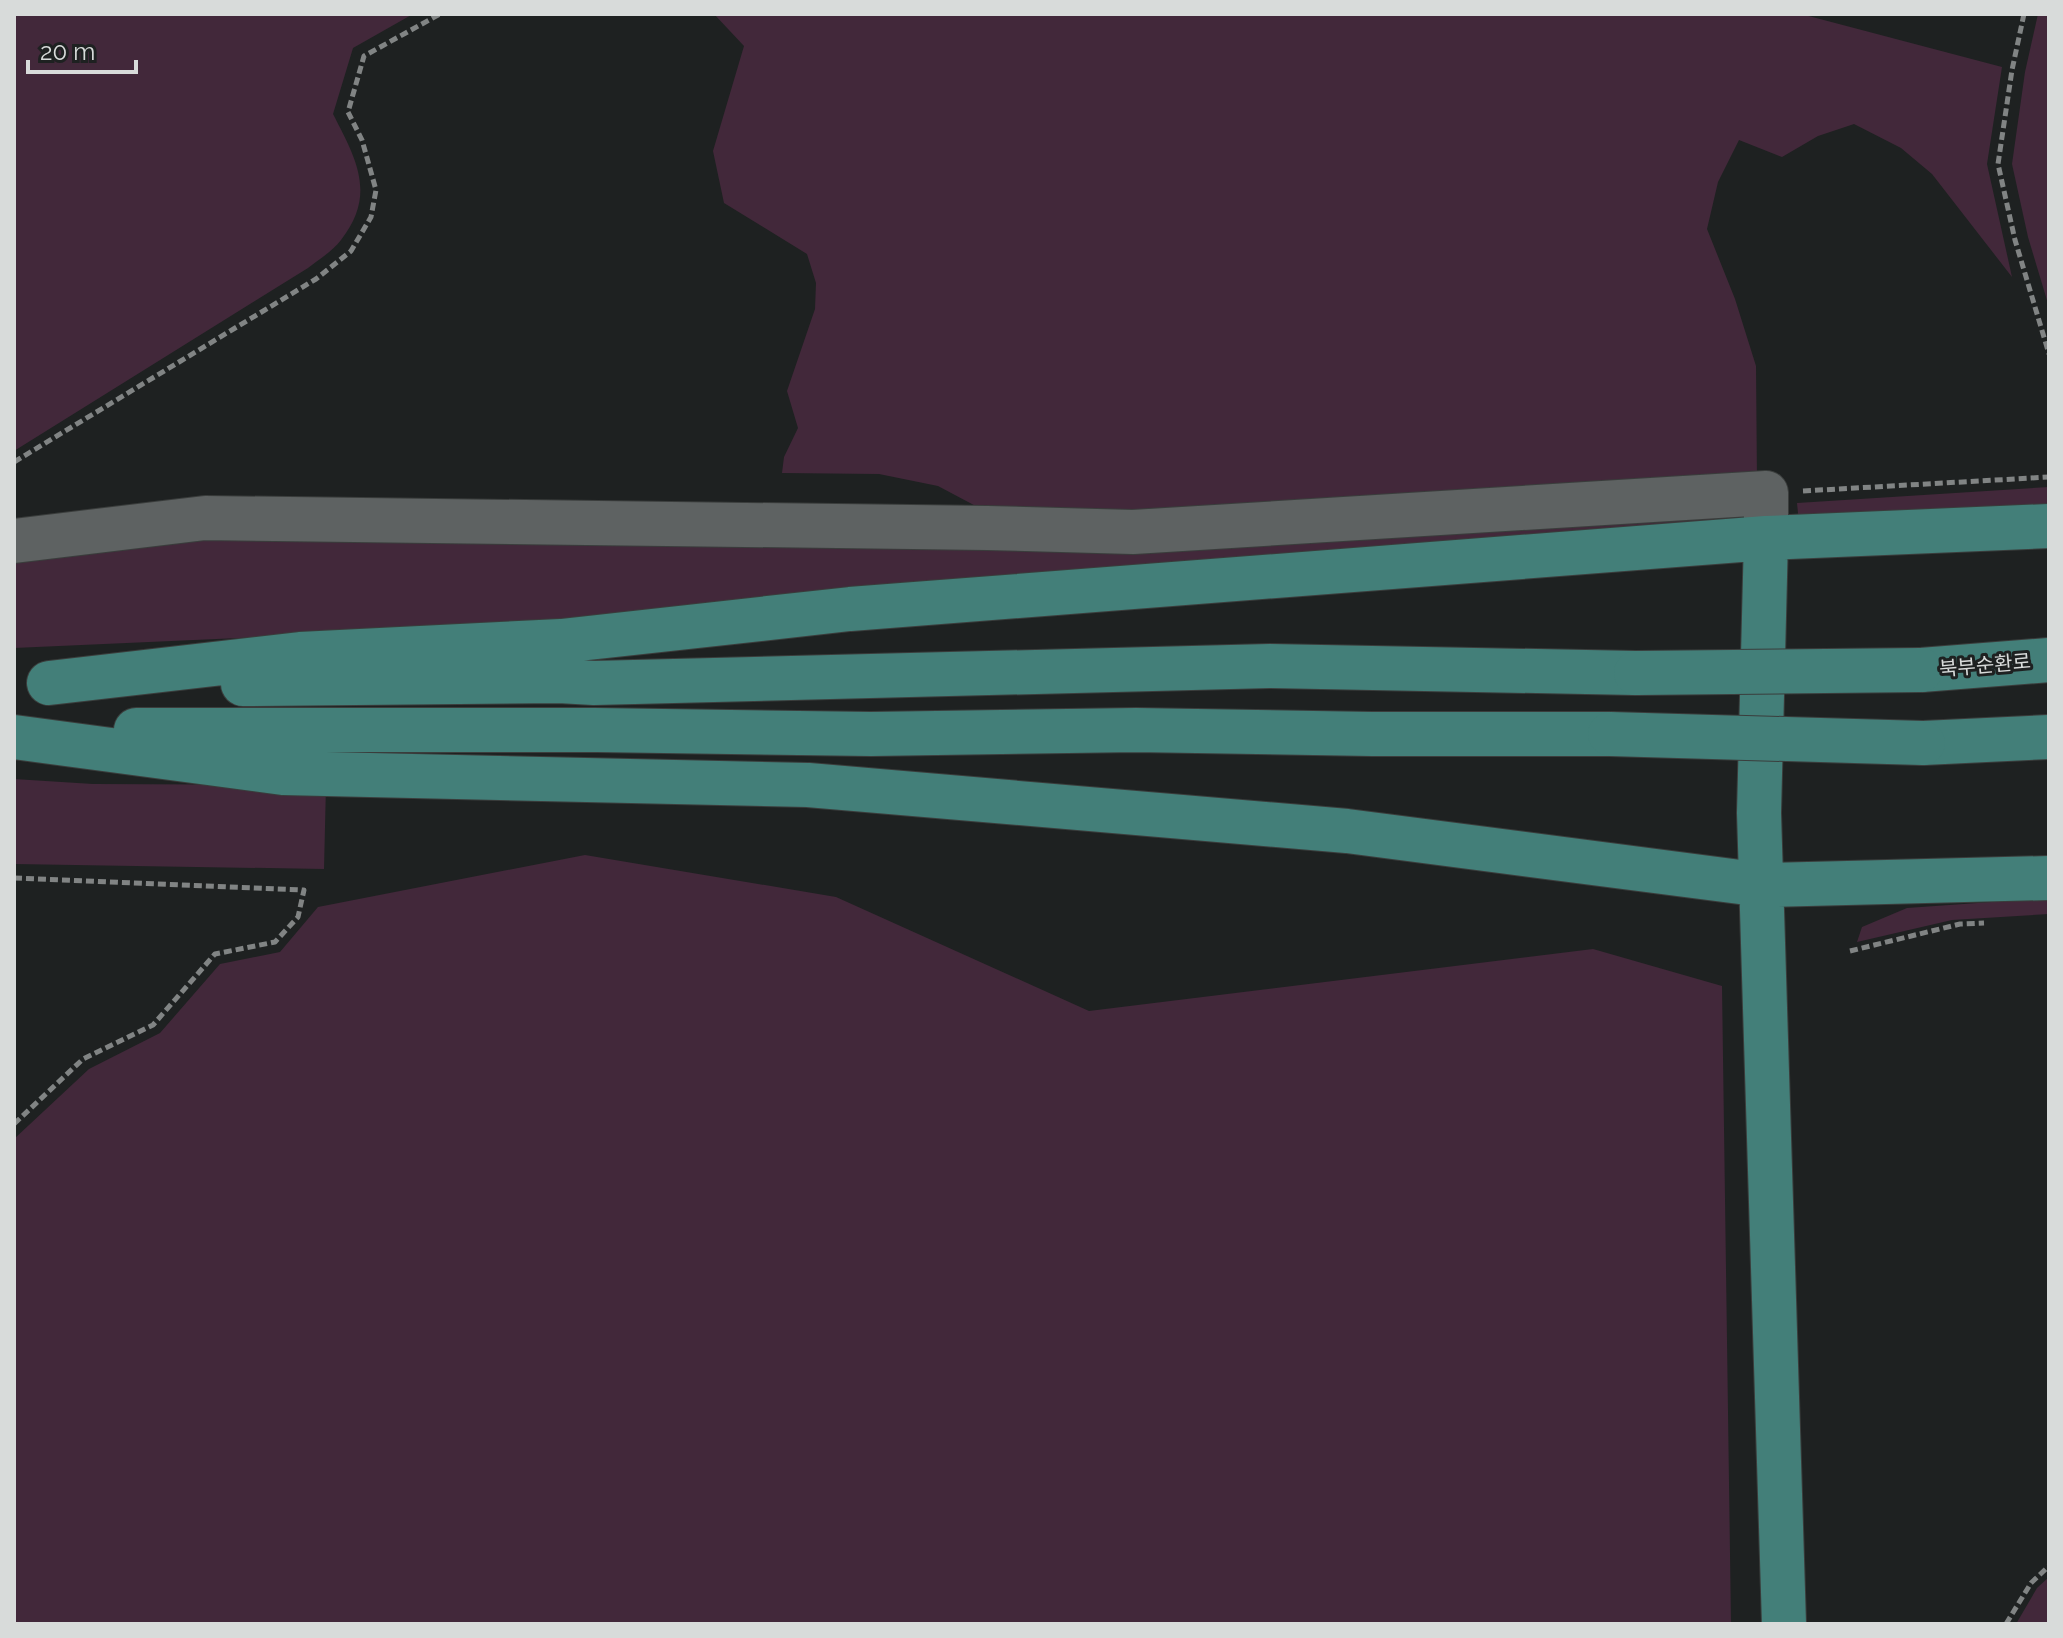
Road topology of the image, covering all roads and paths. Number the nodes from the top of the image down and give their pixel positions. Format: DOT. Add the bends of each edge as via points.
graph roads {
  1 [pos="440,14"];
  2 [pos="2024,14"];
  3 [pos="2049,354"];
  4 [pos="14,462"];
  5 [pos="2049,477"];
  6 [pos="1766,493"];
  7 [pos="2049,526"];
  8 [pos="1766,538"];
  9 [pos="14,541"];
  10 [pos="2049,660"];
  11 [pos="31,684"];
  12 [pos="14,734"];
  13 [pos="2049,737"];
  14 [pos="14,878"];
  15 [pos="2049,878"];
  16 [pos="1763,885"];
  17 [pos="1989,923"];
  18 [pos="1850,951"];
  19 [pos="14,1124"];
  20 [pos="2049,1566"];
  21 [pos="1784,1624"];
  22 [pos="2006,1624"];
  1 -- 4 [label="path" via="364,56 348,112 376,190 371,217 351,251 316,279"];
  2 -- 3 [label="path" via="1998,164"];
  5 -- 6 [label="path"];
  6 -- 8 [label="street"];
  6 -- 9 [label="street" via="1133,532 205,518"];
  7 -- 8 [label="main road"];
  8 -- 11 [label="main road" via="850,609 561,641 300,654"];
  8 -- 16 [label="main road" via="1759,813"];
  10 -- 11 [label="main road, 북부순환로, bridge" via="1921,670 1636,673 1270,666 594,683"];
  12 -- 13 [label="main road, bridge" via="1136,730 1923,743"];
  12 -- 16 [label="main road" via="283,773 808,785 1347,831"];
  14 -- 19 [label="path" via="304,890 298,917 275,942 215,954 153,1025 83,1059"];
  15 -- 16 [label="main road"];
  16 -- 21 [label="main road"];
  17 -- 18 [label="path" via="1960,924"];
  20 -- 22 [label="path" via="2031,1583"];
}
